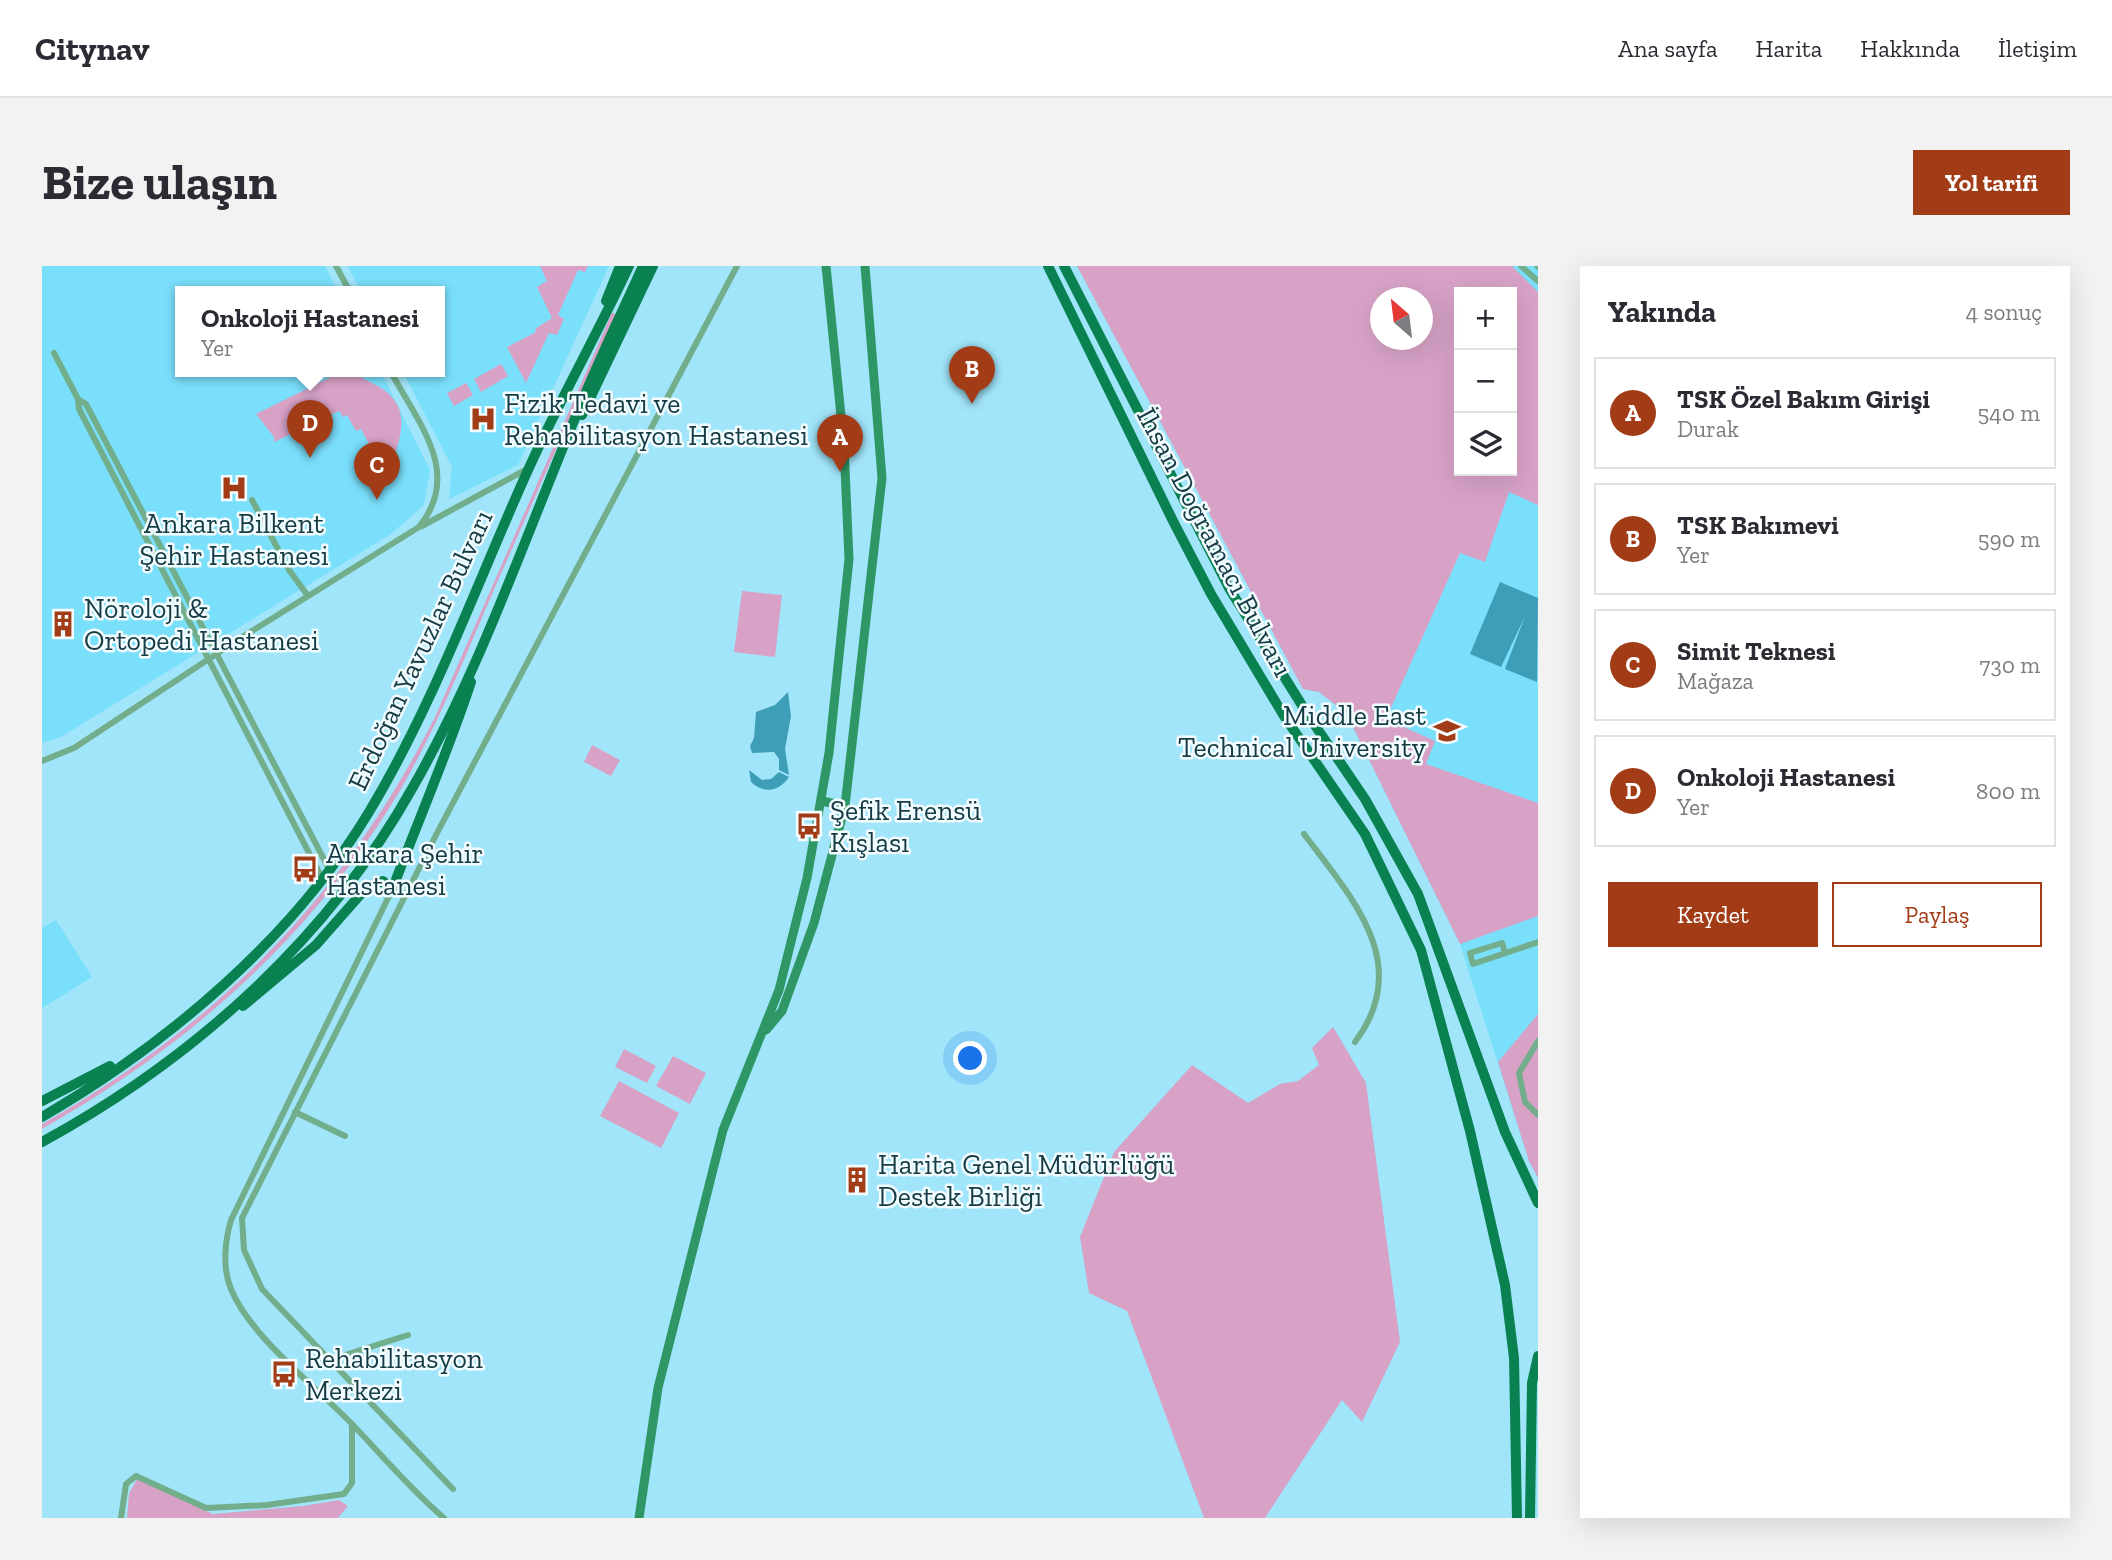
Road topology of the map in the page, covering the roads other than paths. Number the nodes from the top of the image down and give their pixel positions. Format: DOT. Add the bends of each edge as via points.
graph roads {
  1 [pos="336,266"];
  2 [pos="620,266"];
  3 [pos="629,266"];
  4 [pos="643,266"];
  5 [pos="653,266"];
  6 [pos="737,266"];
  7 [pos="826,266"];
  8 [pos="865,266"];
  9 [pos="1047,266"];
  10 [pos="1065,266"];
  11 [pos="1521,266"];
  12 [pos="1538,281"];
  13 [pos="347,286"];
  14 [pos="54,353"];
  15 [pos="580,365"];
  16 [pos="394,377"];
  17 [pos="78,398"];
  18 [pos="528,468"];
  19 [pos="554,472"];
  20 [pos="252,500"];
  21 [pos="419,527"];
  22 [pos="308,596"];
  23 [pos="487,635"];
  24 [pos="216,655"];
  25 [pos="208,660"];
  26 [pos="42,761"];
  27 [pos="822,801"];
  28 [pos="845,806"];
  29 [pos="1304,834"];
  30 [pos="329,869"];
  31 [pos="322,878"];
  32 [pos="392,890"];
  33 [pos="1538,942"];
  34 [pos="1505,953"];
  35 [pos="762,1036"];
  36 [pos="1538,1041"];
  37 [pos="1355,1042"];
  38 [pos="193,1044"];
  39 [pos="127,1060"];
  40 [pos="42,1101"];
  41 [pos="295,1112"];
  42 [pos="1538,1115"];
  43 [pos="42,1117"];
  44 [pos="345,1136"];
  45 [pos="42,1144"];
  46 [pos="1538,1203"];
  47 [pos="408,1335"];
  48 [pos="1538,1356"];
  49 [pos="329,1360"];
  50 [pos="352,1424"];
  51 [pos="453,1489"];
  52 [pos="638,1516"];
  53 [pos="121,1518"];
  54 [pos="444,1518"];
  55 [pos="1517,1518"];
  56 [pos="1530,1518"];
  1 -- 13 [label="street"];
  2 -- 15 [label="main road, Erdoğan Yavuzlar Bulvarı"];
  3 -- 15 [label="main road, Erdoğan Yavuzlar Bulvarı"];
  4 -- 19 [label="main road, Erdoğan Yavuzlar Bulvarı"];
  5 -- 19 [label="main road, Erdoğan Yavuzlar Bulvarı"];
  6 -- 41 [label="street"];
  7 -- 27 [label="main road" via="844,446 849,559"];
  8 -- 28 [label="main road" via="882,478"];
  9 -- 55 [label="main road, İhsan Doğramacı Bulvarı" via="1172,521 1283,716 1365,834 1421,950 1506,1285 1514,1358"];
  10 -- 46 [label="main road, İhsan Doğramacı Bulvarı" via="1229,588 1365,799 1418,894 1505,1132"];
  11 -- 12 [label="street"];
  14 -- 17 [label="street"];
  15 -- 18 [label="main road, Erdoğan Yavuzlar Bulvarı"];
  16 -- 21 [label="street" via="432,446 439,469 439,491"];
  17 -- 24 [label="street" via="86,404"];
  17 -- 25 [label="street" via="79,409"];
  18 -- 21 [label="street"];
  18 -- 30 [label="main road, Erdoğan Yavuzlar Bulvarı" via="409,740 369,813"];
  19 -- 23 [label="main road, Erdoğan Yavuzlar Bulvarı"];
  20 -- 22 [label="street"];
  21 -- 22 [label="street"];
  22 -- 24 [label="street"];
  23 -- 32 [label="main road" via="450,746 418,816"];
  23 -- 38 [label="main road, Erdoğan Yavuzlar Bulvarı" via="422,771 367,859 279,965"];
  24 -- 25 [label="street"];
  24 -- 30 [label="street"];
  25 -- 26 [label="street" via="74,748"];
  25 -- 31 [label="street"];
  27 -- 28 [label="main road"];
  27 -- 35 [label="main road" via="788,955"];
  28 -- 35 [label="main road" via="814,923 788,997"];
  29 -- 37 [label="street" via="1350,896 1378,951 1378,994 1371,1021"];
  30 -- 31 [label="main road, Erdoğan Yavuzlar Bulvarı"];
  31 -- 39 [label="main road, Erdoğan Yavuzlar Bulvarı" via="255,954"];
  32 -- 38 [label="main road" via="383,881 367,887 290,969"];
  32 -- 50 [label="street" via="231,1220 226,1249 230,1289 259,1332"];
  33 -- 34 [label="street"];
  34 -- 34 [label="street" via="1502,943 1470,953 1474,964"];
  35 -- 52 [label="main road" via="723,1130 657,1388"];
  36 -- 42 [label="street" via="1519,1073 1525,1102"];
  38 -- 45 [label="main road, Erdoğan Yavuzlar Bulvarı"];
  39 -- 40 [label="main road"];
  39 -- 43 [label="main road, Erdoğan Yavuzlar Bulvarı"];
  41 -- 44 [label="street"];
  41 -- 49 [label="street" via="242,1218 244,1250 262,1289"];
  47 -- 49 [label="street"];
  48 -- 56 [label="main road" via="1532,1383"];
  49 -- 51 [label="street"];
  50 -- 53 [label="street" via="352,1483 344,1494 206,1508 136,1476 126,1484"];
  50 -- 54 [label="street" via="397,1475"];
}
